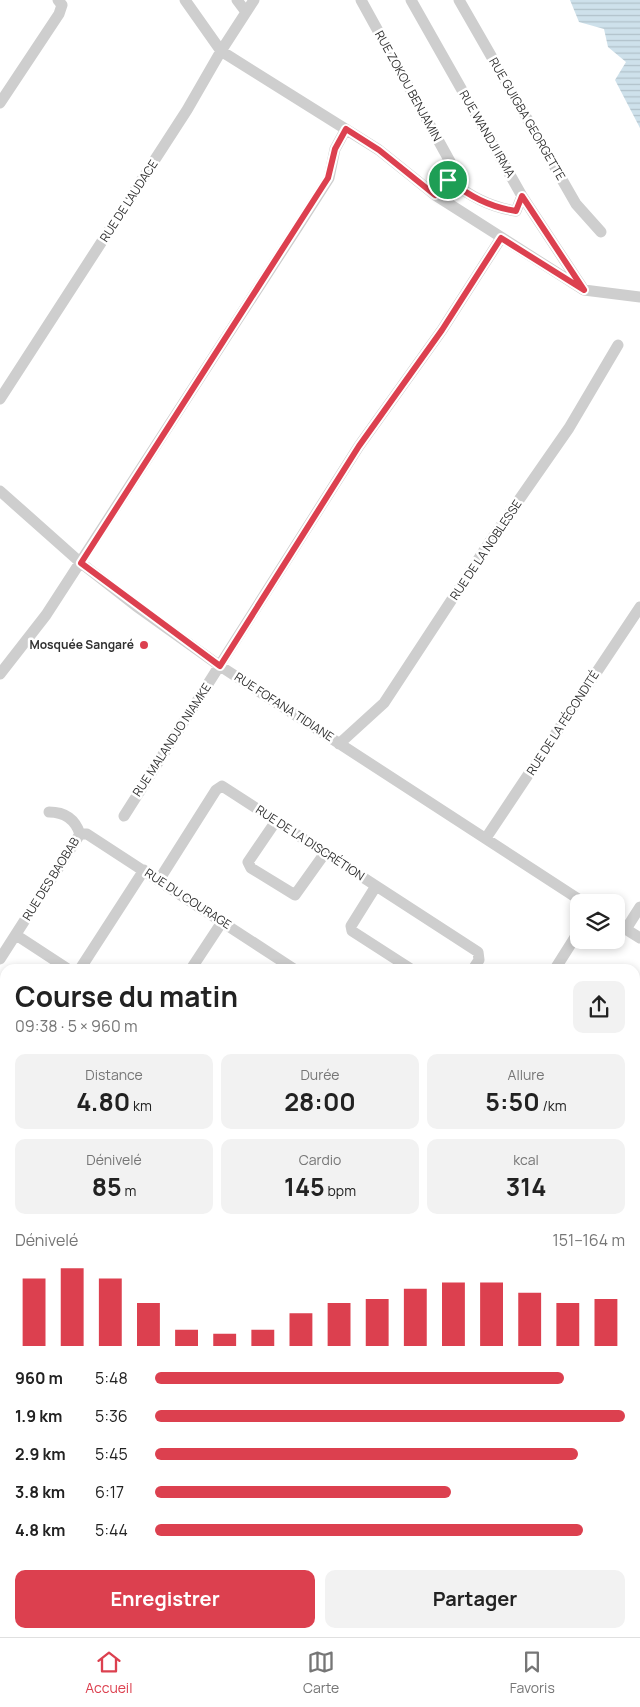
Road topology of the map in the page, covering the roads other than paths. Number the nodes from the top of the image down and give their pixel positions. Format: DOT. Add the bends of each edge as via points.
graph roads {
  1 [pos="58,0"];
  2 [pos="185,0"];
  3 [pos="237,0"];
  4 [pos="254,0"];
  5 [pos="361,0"];
  6 [pos="411,0"];
  7 [pos="459,0"];
  8 [pos="246,12"];
  9 [pos="221,51"];
  10 [pos="0,103"];
  11 [pos="346,129"];
  12 [pos="448,180"];
  13 [pos="435,195"];
  14 [pos="522,196"];
  15 [pos="601,232"];
  16 [pos="501,238"];
  17 [pos="584,290"];
  18 [pos="640,297"];
  19 [pos="618,345"];
  20 [pos="0,399"];
  21 [pos="0,491"];
  22 [pos="81,563"];
  23 [pos="640,607"];
  24 [pos="220,666"];
  25 [pos="0,674"];
  26 [pos="340,744"];
  27 [pos="49,812"];
  28 [pos="124,816"];
  29 [pos="276,821"];
  30 [pos="80,834"];
  31 [pos="486,838"];
  32 [pos="325,853"];
  33 [pos="144,870"];
  34 [pos="159,880"];
  35 [pos="376,886"];
  36 [pos="571,894"];
  37 [pos="640,907"];
  38 [pos="222,922"];
  39 [pos="625,922"];
  40 [pos="625,929"];
  41 [pos="16,935"];
  42 [pos="640,938"];
  43 [pos="570,945"];
  44 [pos="0,960"];
  45 [pos="60,964"];
  46 [pos="83,964"];
  47 [pos="194,964"];
  48 [pos="286,964"];
  49 [pos="403,964"];
  50 [pos="476,964"];
  51 [pos="558,964"];
  1 -- 10 [label="street" via="62,4 59,14"];
  2 -- 9 [label="street"];
  3 -- 8 [label="street"];
  4 -- 8 [label="street, RUE DE L'AUDACE"];
  5 -- 12 [label="street, RUE ZOKOU BENJAMIN" via="453,167"];
  6 -- 14 [label="street, RUE WANDJI IRMA"];
  7 -- 15 [label="street, RUE GUIGBA GEORGETTE" via="576,204"];
  8 -- 9 [label="street, RUE DE L'AUDACE"];
  9 -- 11 [label="street"];
  9 -- 20 [label="street, RUE DE L'AUDACE" via="187,110"];
  11 -- 13 [label="street" via="379,150"];
  11 -- 22 [label="street" via="335,149 328,178"];
  12 -- 13 [label="street"];
  12 -- 14 [label="street" via="477,200 497,208 516,211"];
  13 -- 16 [label="street"];
  14 -- 17 [label="street, RUE WANDJI IRMA"];
  16 -- 17 [label="street"];
  16 -- 24 [label="street, RUE MALANDJO NIAMKE" via="442,330 359,446"];
  17 -- 18 [label="street"];
  19 -- 26 [label="street, RUE DE LA NOBLESSE" via="569,428 384,703"];
  21 -- 22 [label="street, RUE FOFANA TIDIANE"];
  22 -- 24 [label="street, RUE FOFANA TIDIANE"];
  22 -- 25 [label="street" via="32,635"];
  23 -- 31 [label="street, RUE DE LA FÉCONDITÉ"];
  24 -- 26 [label="street, RUE FOFANA TIDIANE"];
  24 -- 28 [label="street, RUE MALANDJO NIAMKE"];
  26 -- 31 [label="street, RUE FOFANA TIDIANE"];
  27 -- 30 [label="street, RUE DES BAOBAB" via="67,816"];
  29 -- 32 [label="street, RUE DE LA DISCRÉTION"];
  29 -- 32 [label="street" via="248,862 251,868 295,895"];
  29 -- 34 [label="street, RUE DE LA DISCRÉTION" via="222,786 218,787"];
  30 -- 33 [label="street, RUE DU COURAGE" via="87,834"];
  30 -- 41 [label="street, RUE DES BAOBAB"];
  31 -- 36 [label="street, RUE FOFANA TIDIANE"];
  32 -- 35 [label="street, RUE DE LA DISCRÉTION"];
  33 -- 34 [label="street, RUE DU COURAGE"];
  33 -- 46 [label="street"];
  34 -- 38 [label="street, RUE DU COURAGE"];
  35 -- 49 [label="street" via="351,926 352,930"];
  35 -- 50 [label="street, RUE DE LA DISCRÉTION" via="478,952"];
  37 -- 39 [label="street"];
  38 -- 47 [label="street"];
  38 -- 48 [label="street, RUE DU COURAGE"];
  40 -- 42 [label="street"];
  41 -- 44 [label="street, RUE DES BAOBAB"];
  41 -- 45 [label="street"];
  43 -- 51 [label="street"];
}
